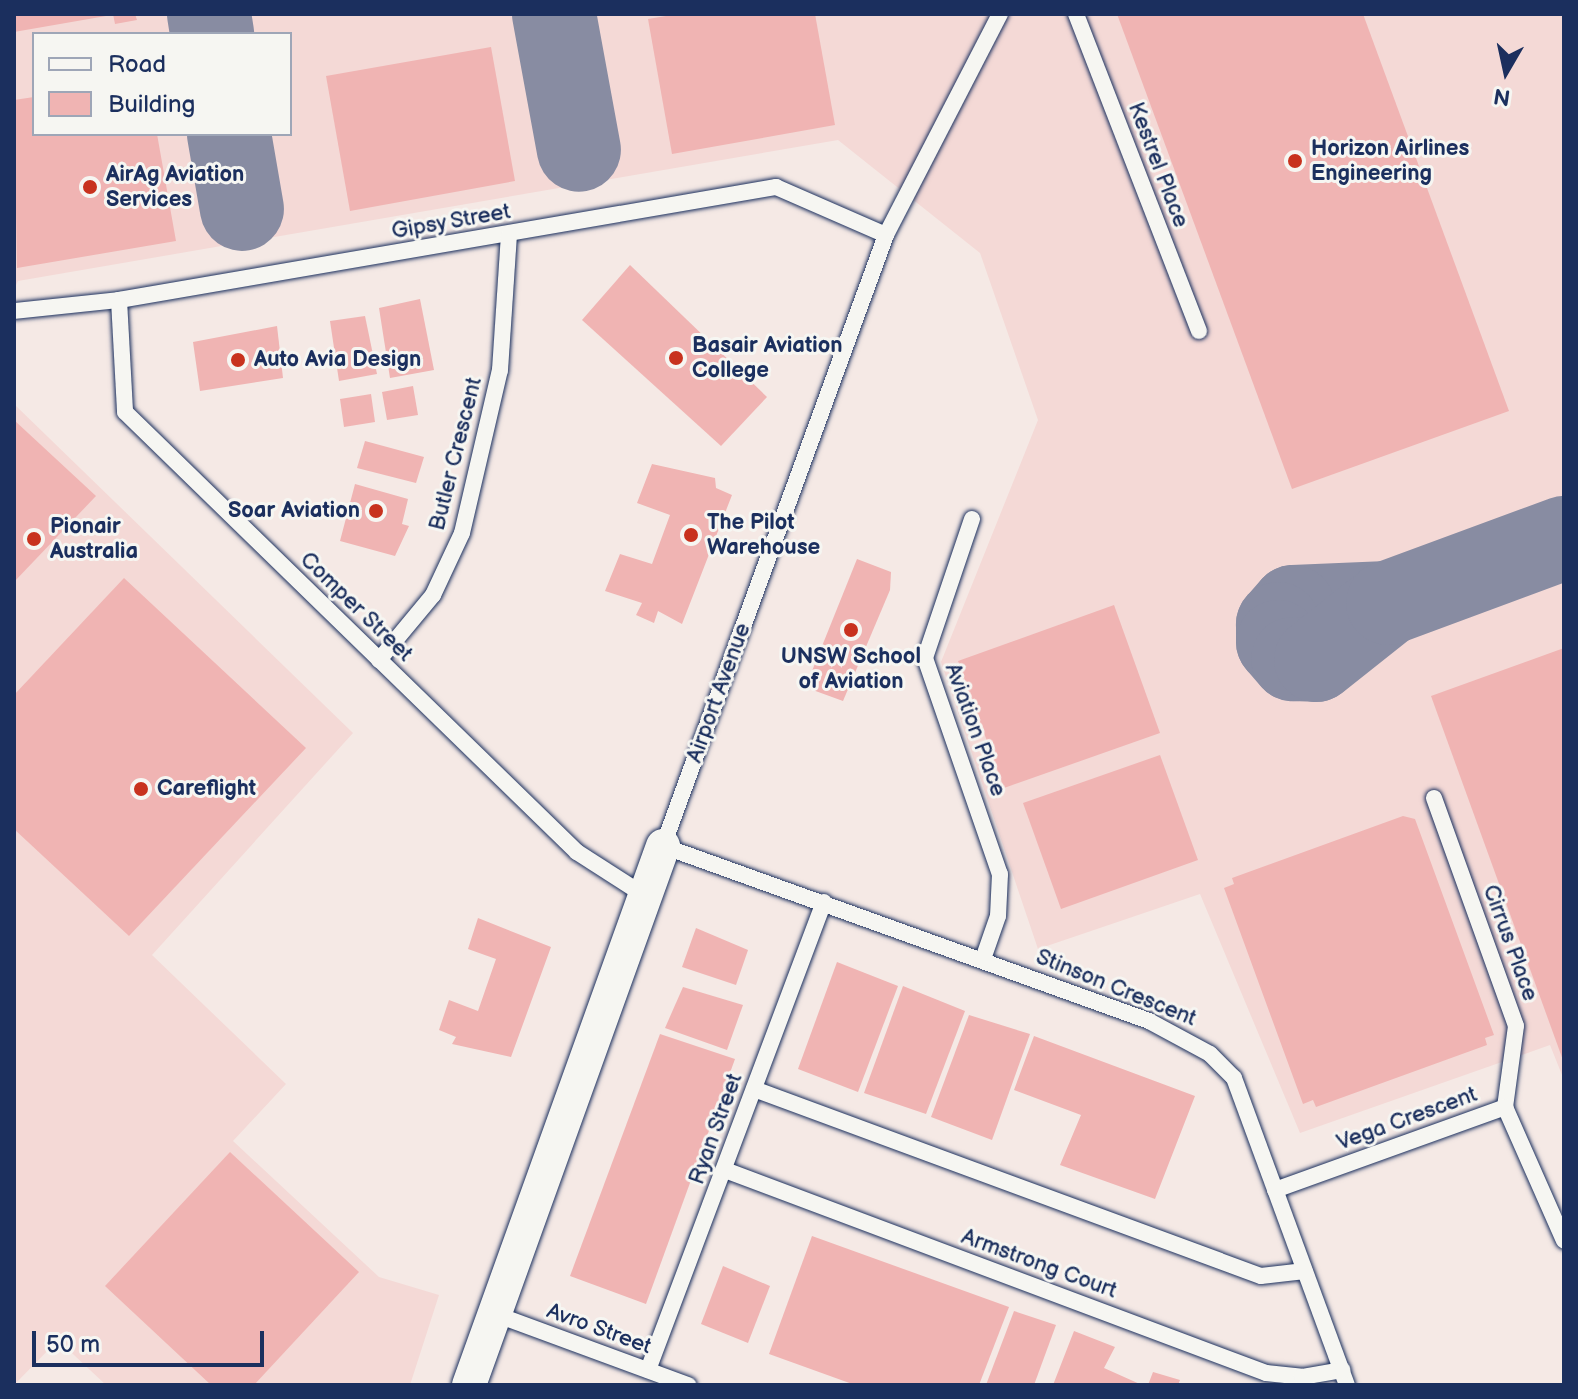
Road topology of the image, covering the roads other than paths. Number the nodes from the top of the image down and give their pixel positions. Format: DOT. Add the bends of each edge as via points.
graph roads {
  1 [pos="1000,14"];
  2 [pos="1076,14"];
  3 [pos="509,234"];
  4 [pos="886,235"];
  5 [pos="119,300"];
  6 [pos="14,311"];
  7 [pos="1199,331"];
  8 [pos="972,519"];
  9 [pos="379,660"];
  10 [pos="1434,798"];
  11 [pos="663,846"];
  12 [pos="647,897"];
  13 [pos="824,902"];
  14 [pos="983,959"];
  15 [pos="754,1089"];
  16 [pos="1505,1107"];
  17 [pos="725,1170"];
  18 [pos="1275,1190"];
  19 [pos="1564,1241"];
  20 [pos="1305,1271"];
  21 [pos="495,1314"];
  22 [pos="648,1370"];
  23 [pos="1344,1378"];
  24 [pos="469,1385"];
  25 [pos="688,1385"];
  1 -- 4 [label="lane, Airport Avenue"];
  2 -- 7 [label="lane, Kestrel Place"];
  3 -- 4 [label="lane, Gipsy Street" via="776,187"];
  3 -- 5 [label="lane, Gipsy Street"];
  3 -- 9 [label="lane, Butler Crescent" via="500,370 462,533 433,595"];
  4 -- 11 [label="lane, Airport Avenue"];
  5 -- 6 [label="lane, Gipsy Street"];
  5 -- 9 [label="lane, Comper Street" via="125,412"];
  8 -- 14 [label="lane, Aviation Place" via="925,658 1000,874 998,916"];
  9 -- 12 [label="lane, Comper Street" via="577,852"];
  10 -- 16 [label="lane, Cirrus Place" via="1516,1026"];
  11 -- 12 [label="street, Airport Avenue"];
  11 -- 13 [label="lane, Stinson Crescent"];
  12 -- 21 [label="street, Airport Avenue"];
  13 -- 14 [label="lane, Stinson Crescent"];
  13 -- 15 [label="lane, Ryan Street"];
  14 -- 18 [label="lane, Stinson Crescent" via="1173,1030 1210,1054 1234,1078"];
  15 -- 17 [label="lane, Ryan Street"];
  15 -- 20 [label="lane" via="1261,1276"];
  16 -- 18 [label="lane, Vega Crescent"];
  16 -- 19 [label="lane, Vega Crescent"];
  17 -- 22 [label="lane, Ryan Street"];
  17 -- 23 [label="lane, Armstrong Court" via="1266,1373"];
  18 -- 20 [label="lane, Stinson Crescent"];
  20 -- 23 [label="lane, Stinson Crescent"];
  21 -- 22 [label="lane, Avro Street"];
  21 -- 24 [label="street, Airport Avenue"];
  22 -- 25 [label="lane, Avro Street"];
}
